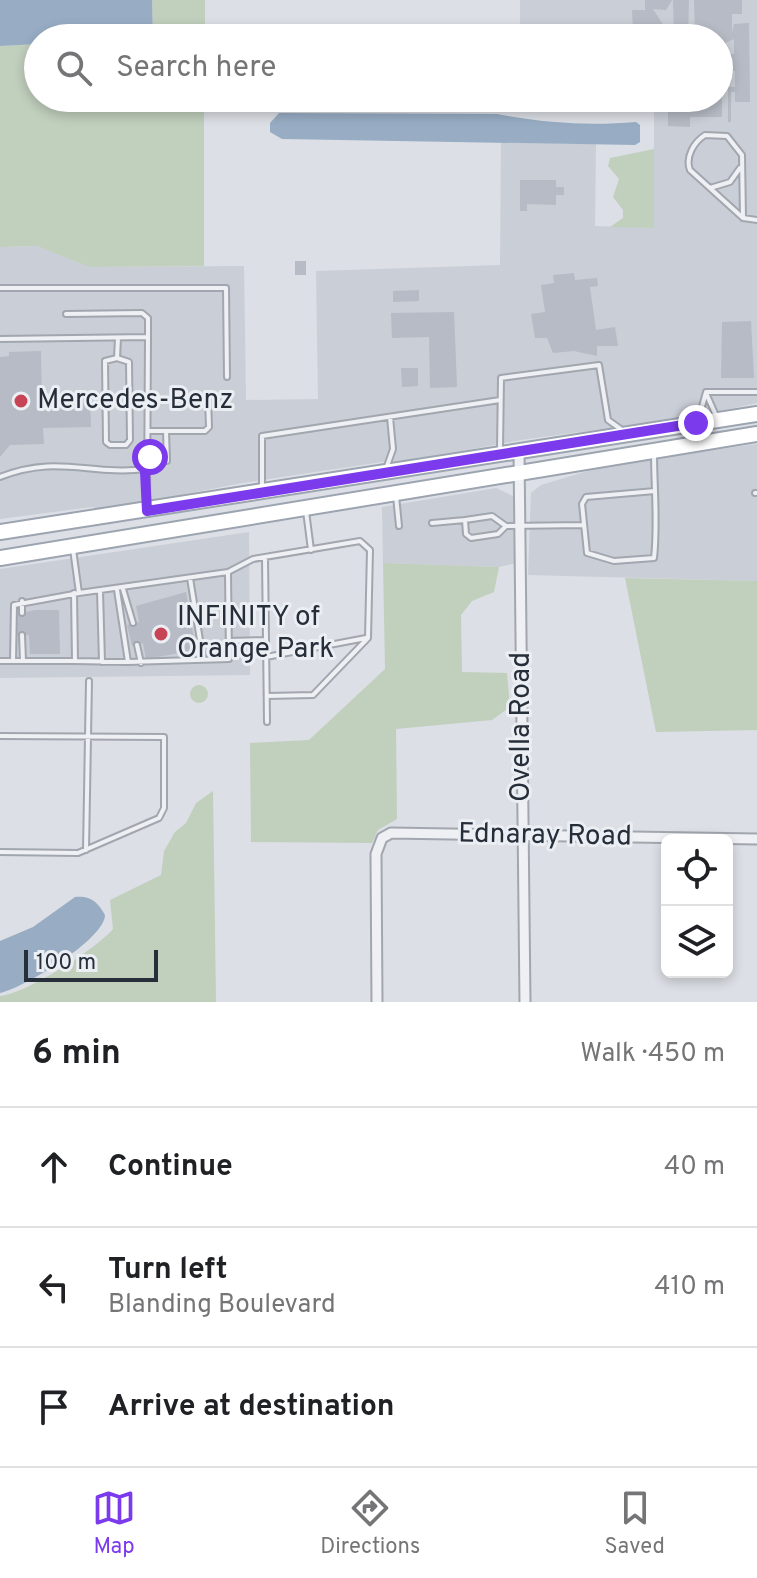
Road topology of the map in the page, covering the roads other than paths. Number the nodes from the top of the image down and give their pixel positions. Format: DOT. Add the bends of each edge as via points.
graph roads {
  1 [pos="742,164"];
  2 [pos="708,188"];
  3 [pos="743,218"];
  4 [pos="757,220"];
  5 [pos="0,288"];
  6 [pos="66,314"];
  7 [pos="148,337"];
  8 [pos="118,338"];
  9 [pos="0,339"];
  10 [pos="117,358"];
  11 [pos="227,377"];
  12 [pos="706,392"];
  13 [pos="757,392"];
  14 [pos="208,398"];
  15 [pos="500,400"];
  16 [pos="757,414"];
  17 [pos="390,417"];
  18 [pos="718,419"];
  19 [pos="694,423"];
  20 [pos="149,431"];
  21 [pos="166,431"];
  22 [pos="633,434"];
  23 [pos="757,434"];
  24 [pos="654,450"];
  25 [pos="519,452"];
  26 [pos="500,455"];
  27 [pos="167,461"];
  28 [pos="146,469"];
  29 [pos="520,473"];
  30 [pos="383,474"];
  31 [pos="0,477"];
  32 [pos="655,491"];
  33 [pos="262,493"];
  34 [pos="396,494"];
  35 [pos="306,509"];
  36 [pos="147,511"];
  37 [pos="465,520"];
  38 [pos="432,523"];
  39 [pos="583,525"];
  40 [pos="399,526"];
  41 [pos="506,526"];
  42 [pos="521,526"];
  43 [pos="4,533"];
  44 [pos="140,536"];
  45 [pos="73,547"];
  46 [pos="311,550"];
  47 [pos="0,558"];
  48 [pos="265,558"];
  49 [pos="228,572"];
  50 [pos="190,578"];
  51 [pos="120,590"];
  52 [pos="100,591"];
  53 [pos="77,593"];
  54 [pos="22,601"];
  55 [pos="22,613"];
  56 [pos="133,623"];
  57 [pos="22,635"];
  58 [pos="368,638"];
  59 [pos="266,640"];
  60 [pos="229,641"];
  61 [pos="137,645"];
  62 [pos="266,657"];
  63 [pos="203,660"];
  64 [pos="0,661"];
  65 [pos="13,661"];
  66 [pos="23,661"];
  67 [pos="75,661"];
  68 [pos="102,662"];
  69 [pos="128,662"];
  70 [pos="141,663"];
  71 [pos="89,681"];
  72 [pos="267,696"];
  73 [pos="267,722"];
  74 [pos="0,736"];
  75 [pos="89,737"];
  76 [pos="523,835"];
  77 [pos="757,839"];
  78 [pos="86,850"];
  79 [pos="0,852"];
  80 [pos="377,1002"];
  81 [pos="525,1002"];
  1 -- 2 [label="lane" via="730,182"];
  1 -- 2 [label="lane" via="730,138 719,133 701,137 687,161"];
  1 -- 3 [label="lane"];
  2 -- 3 [label="lane"];
  3 -- 4 [label="lane"];
  5 -- 11 [label="lane" via="226,288"];
  6 -- 7 [label="lane" via="142,313 148,318"];
  7 -- 8 [label="lane"];
  7 -- 20 [label="lane"];
  8 -- 9 [label="lane"];
  8 -- 10 [label="lane"];
  10 -- 10 [label="lane" via="129,362 126,445 106,442 105,361"];
  12 -- 13 [label="lane"];
  12 -- 18 [label="lane"];
  12 -- 19 [label="lane"];
  14 -- 21 [label="lane" via="207,430"];
  15 -- 17 [label="lane"];
  15 -- 22 [label="lane" via="501,378 599,365 608,420"];
  15 -- 26 [label="lane"];
  16 -- 18 [label="main road"];
  17 -- 30 [label="lane" via="393,449"];
  17 -- 33 [label="lane" via="262,436"];
  18 -- 19 [label="main road"];
  19 -- 22 [label="main road"];
  19 -- 24 [label="main road" via="661,440"];
  20 -- 21 [label="lane"];
  20 -- 28 [label="lane"];
  21 -- 27 [label="lane"];
  22 -- 25 [label="main road"];
  23 -- 24 [label="main road"];
  24 -- 29 [label="main road"];
  24 -- 32 [label="lane"];
  25 -- 26 [label="main road"];
  25 -- 29 [label="street, Ovella Road"];
  26 -- 30 [label="main road"];
  28 -- 31 [label="lane" via="113,473 47,464"];
  28 -- 36 [label="lane"];
  29 -- 34 [label="main road"];
  29 -- 42 [label="street, Ovella Road"];
  30 -- 33 [label="main road"];
  32 -- 39 [label="lane" via="586,497"];
  32 -- 39 [label="lane" via="654,558 593,558 584,547"];
  33 -- 36 [label="main road"];
  33 -- 44 [label="main road" via="259,502 244,511 165,525"];
  34 -- 35 [label="main road"];
  34 -- 40 [label="lane"];
  35 -- 44 [label="main road"];
  35 -- 46 [label="lane"];
  36 -- 43 [label="main road"];
  37 -- 38 [label="lane"];
  37 -- 41 [label="lane" via="492,516"];
  37 -- 41 [label="lane" via="471,538 498,534"];
  39 -- 42 [label="lane"];
  41 -- 42 [label="lane"];
  42 -- 76 [label="street, Ovella Road"];
  44 -- 45 [label="main road"];
  45 -- 47 [label="main road"];
  45 -- 53 [label="lane"];
  46 -- 48 [label="lane"];
  46 -- 58 [label="lane" via="360,541 370,550"];
  48 -- 49 [label="lane"];
  48 -- 59 [label="lane"];
  49 -- 50 [label="lane"];
  49 -- 60 [label="lane"];
  50 -- 51 [label="lane"];
  50 -- 63 [label="lane"];
  51 -- 52 [label="lane"];
  51 -- 56 [label="lane"];
  51 -- 69 [label="lane"];
  52 -- 53 [label="lane"];
  52 -- 68 [label="lane"];
  53 -- 54 [label="lane"];
  53 -- 67 [label="lane"];
  54 -- 55 [label="lane"];
  54 -- 65 [label="lane" via="13,609"];
  57 -- 66 [label="lane"];
  58 -- 62 [label="lane"];
  58 -- 72 [label="lane" via="313,695"];
  59 -- 60 [label="lane"];
  59 -- 62 [label="lane"];
  60 -- 63 [label="lane" via="229,659"];
  61 -- 70 [label="lane"];
  62 -- 72 [label="lane"];
  63 -- 70 [label="lane"];
  64 -- 65 [label="lane"];
  65 -- 66 [label="lane"];
  66 -- 67 [label="lane"];
  67 -- 68 [label="lane"];
  68 -- 69 [label="lane"];
  69 -- 70 [label="lane"];
  71 -- 75 [label="lane"];
  72 -- 73 [label="lane"];
  74 -- 75 [label="lane"];
  75 -- 78 [label="lane"];
  75 -- 78 [label="lane" via="164,737 164,808 159,818"];
  76 -- 77 [label="street, Ednaray Road"];
  76 -- 80 [label="street, Ednaray Road" via="391,833 382,838 376,854"];
  76 -- 81 [label="street, Ovella Road"];
  78 -- 79 [label="lane"];
}
